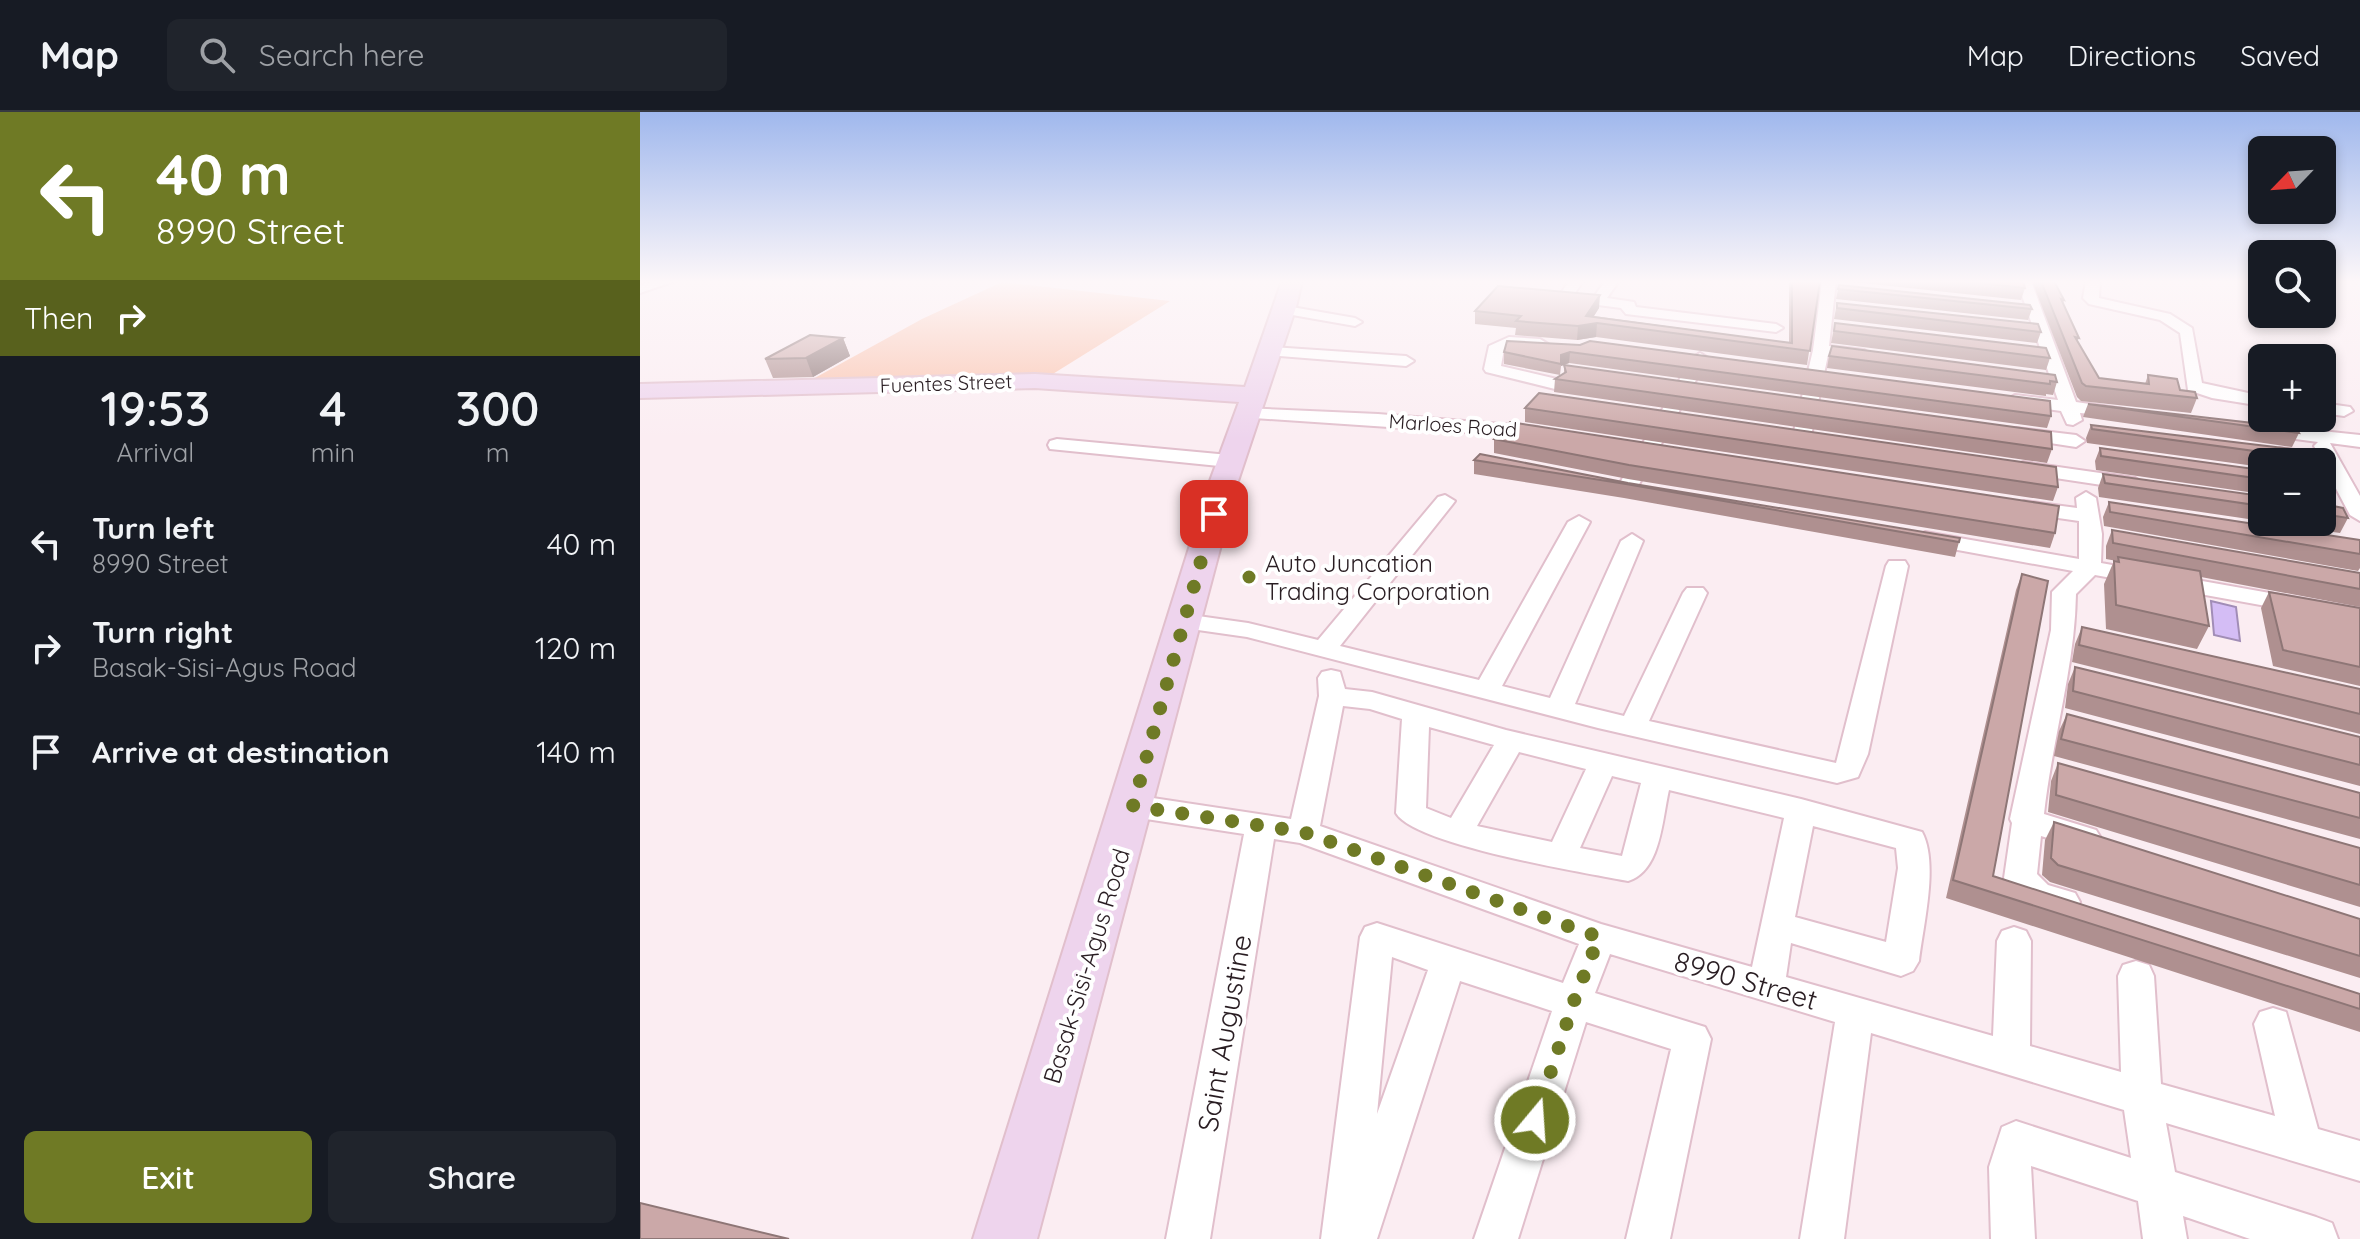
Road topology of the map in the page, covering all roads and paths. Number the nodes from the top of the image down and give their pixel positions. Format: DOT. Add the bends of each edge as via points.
graph roads {
  1 [pos="1278,334"];
  2 [pos="1689,334"];
  3 [pos="1829,334"];
  4 [pos="2037,334"];
  5 [pos="2187,334"];
  6 [pos="1762,343"];
  7 [pos="1552,345"];
  8 [pos="1821,350"];
  9 [pos="1272,352"];
  10 [pos="1700,358"];
  11 [pos="1881,358"];
  12 [pos="1406,361"];
  13 [pos="1569,371"];
  14 [pos="640,391"];
  15 [pos="1996,397"];
  16 [pos="2248,399"];
  17 [pos="1248,404"];
  18 [pos="2336,410"];
  19 [pos="2344,411"];
  20 [pos="2133,415"];
  21 [pos="1518,423"];
  22 [pos="2240,427"];
  23 [pos="1998,430"];
  24 [pos="2080,435"];
  25 [pos="1559,436"];
  26 [pos="2317,436"];
  27 [pos="1800,439"];
  28 [pos="2360,441"];
  29 [pos="1057,445"];
  30 [pos="2324,448"];
  31 [pos="1494,449"];
  32 [pos="1229,461"];
  33 [pos="2006,465"];
  34 [pos="2336,467"];
  35 [pos="2084,477"];
  36 [pos="2158,488"];
  37 [pos="2353,489"];
  38 [pos="1656,493"];
  39 [pos="1445,501"];
  40 [pos="2009,504"];
  41 [pos="2336,514"];
  42 [pos="2360,516"];
  43 [pos="2095,520"];
  44 [pos="1579,522"];
  45 [pos="1910,535"];
  46 [pos="1632,541"];
  47 [pos="2019,553"];
  48 [pos="1897,566"];
  49 [pos="2090,567"];
  50 [pos="2064,592"];
  51 [pos="1695,593"];
  52 [pos="2360,616"];
  53 [pos="1184,621"];
  54 [pos="2063,630"];
  55 [pos="2093,637"];
  56 [pos="1323,650"];
  57 [pos="2055,669"];
  58 [pos="2085,677"];
  59 [pos="1486,691"];
  60 [pos="1559,709"];
  61 [pos="1416,715"];
  62 [pos="2046,715"];
  63 [pos="2076,723"];
  64 [pos="1633,727"];
  65 [pos="1512,739"];
  66 [pos="1603,763"];
  67 [pos="2035,764"];
  68 [pos="2064,772"];
  69 [pos="1657,777"];
  70 [pos="1133,806"];
  71 [pos="1801,810"];
  72 [pos="2025,819"];
  73 [pos="1261,826"];
  74 [pos="1459,831"];
  75 [pos="1303,832"];
  76 [pos="2116,848"];
  77 [pos="1561,856"];
  78 [pos="2096,913"];
  79 [pos="1776,925"];
  80 [pos="1599,937"];
  81 [pos="2014,941"];
  82 [pos="1448,963"];
  83 [pos="2136,976"];
  84 [pos="1767,985"];
  85 [pos="1574,1001"];
  86 [pos="1855,1012"];
  87 [pos="2273,1024"];
  88 [pos="2011,1058"];
  89 [pos="2142,1097"];
  90 [pos="2301,1143"];
  91 [pos="2360,1161"];
  92 [pos="2155,1186"];
  93 [pos="1005,1239"];
  94 [pos="1188,1239"];
  95 [pos="1343,1239"];
  96 [pos="1355,1239"];
  97 [pos="1496,1239"];
  98 [pos="1648,1239"];
  99 [pos="1822,1239"];
  100 [pos="2013,1239"];
  101 [pos="2165,1239"];
  102 [pos="2316,1239"];
  1 -- 9 [label="street, Basak-Sisi-Agus Road"];
  2 -- 6 [label="street"];
  3 -- 8 [label="street"];
  4 -- 24 [label="street"];
  5 -- 16 [label="street" via="2194,386"];
  7 -- 13 [label="street" via="1504,343 1497,346 1492,369 1551,394"];
  8 -- 11 [label="street"];
  8 -- 27 [label="street"];
  9 -- 12 [label="street"];
  9 -- 17 [label="street, Basak-Sisi-Agus Road"];
  10 -- 38 [label="street" via="1649,450 1620,487"];
  14 -- 17 [label="street, Fuentes Street" via="1035,381"];
  15 -- 24 [label="street"];
  17 -- 21 [label="street, Marloes Road"];
  17 -- 32 [label="street, Basak-Sisi-Agus Road"];
  18 -- 19 [label="street"];
  20 -- 24 [label="street"];
  21 -- 25 [label="street, Marloes Road"];
  21 -- 31 [label="street"];
  22 -- 26 [label="street"];
  23 -- 24 [label="street"];
  24 -- 35 [label="street"];
  26 -- 28 [label="street"];
  26 -- 30 [label="street"];
  29 -- 32 [label="street"];
  32 -- 53 [label="street, Basak-Sisi-Agus Road"];
  33 -- 35 [label="street"];
  34 -- 37 [label="street"];
  35 -- 36 [label="street"];
  35 -- 43 [label="street"];
  37 -- 42 [label="street"];
  39 -- 56 [label="street"];
  40 -- 43 [label="street"];
  41 -- 42 [label="street"];
  43 -- 49 [label="street"];
  44 -- 59 [label="street"];
  45 -- 47 [label="street"];
  46 -- 60 [label="street"];
  47 -- 49 [label="street"];
  47 -- 50 [label="street"];
  48 -- 64 [label="street" via="1848,770 1831,772"];
  49 -- 50 [label="street"];
  49 -- 52 [label="street"];
  50 -- 54 [label="street"];
  51 -- 64 [label="street"];
  53 -- 56 [label="street" via="1248,630"];
  53 -- 70 [label="street, Basak-Sisi-Agus Road"];
  54 -- 55 [label="street"];
  54 -- 57 [label="street"];
  56 -- 59 [label="street"];
  57 -- 58 [label="street"];
  57 -- 62 [label="street"];
  59 -- 60 [label="street"];
  60 -- 64 [label="street"];
  61 -- 65 [label="street"];
  61 -- 74 [label="street" via="1411,813"];
  61 -- 75 [label="street" via="1331,687"];
  62 -- 63 [label="street"];
  62 -- 67 [label="street"];
  65 -- 66 [label="street"];
  65 -- 74 [label="street"];
  66 -- 69 [label="street"];
  66 -- 77 [label="street"];
  67 -- 68 [label="street"];
  67 -- 72 [label="street"];
  69 -- 71 [label="street"];
  69 -- 77 [label="street" via="1636,862 1628,869"];
  70 -- 73 [label="street, 8990 Street"];
  70 -- 93 [label="street, Basak-Sisi-Agus Road"];
  71 -- 79 [label="street"];
  71 -- 79 [label="street" via="1911,840 1914,868 1901,961"];
  72 -- 76 [label="street"];
  72 -- 78 [label="street" via="2020,878 2037,894"];
  73 -- 75 [label="street, 8990 Street"];
  73 -- 94 [label="street, Saint Augustine"];
  74 -- 77 [label="street"];
  75 -- 80 [label="street, 8990 Street"];
  79 -- 84 [label="street"];
  80 -- 84 [label="street, 8990 Street"];
  80 -- 85 [label="street"];
  81 -- 88 [label="street"];
  82 -- 85 [label="street"];
  82 -- 95 [label="street" via="1377,937"];
  82 -- 96 [label="street"];
  83 -- 89 [label="street"];
  84 -- 86 [label="street, 8990 Street"];
  85 -- 97 [label="street"];
  85 -- 98 [label="street" via="1692,1039"];
  86 -- 88 [label="street, 8990 Street"];
  86 -- 99 [label="street"];
  87 -- 90 [label="street"];
  88 -- 89 [label="street, 8990 Street"];
  89 -- 90 [label="street, 8990 Street"];
  89 -- 92 [label="street"];
  90 -- 91 [label="street, 8990 Street"];
  92 -- 100 [label="street" via="2016,1141 2010,1167"];
  92 -- 101 [label="street"];
  92 -- 102 [label="street"];
}
